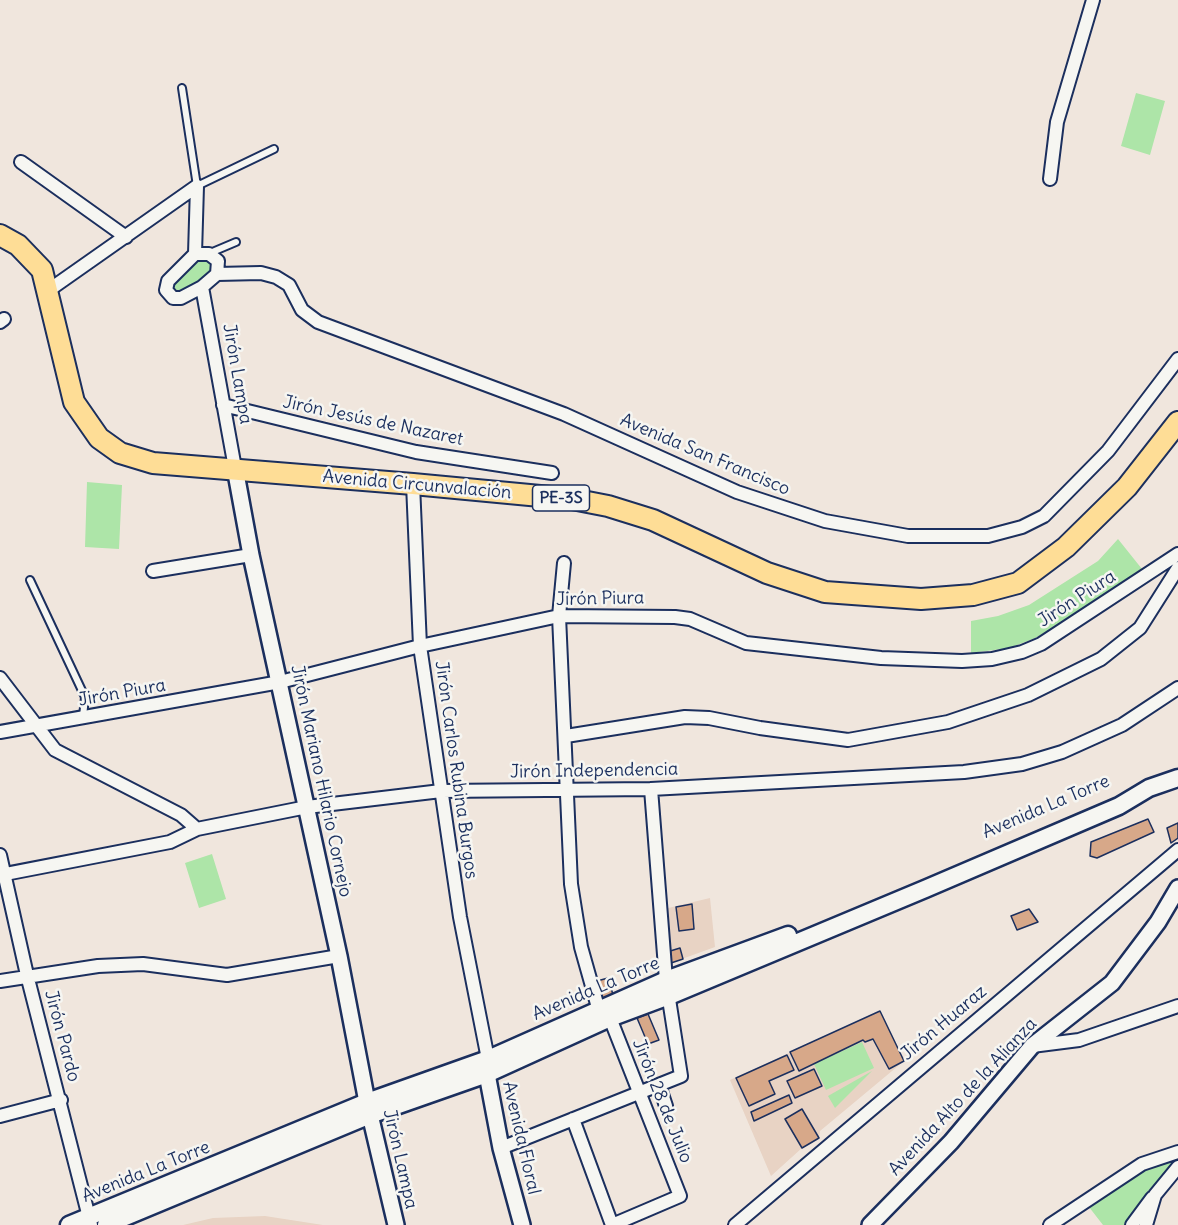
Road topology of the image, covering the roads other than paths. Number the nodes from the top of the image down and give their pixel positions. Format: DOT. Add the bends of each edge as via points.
graph roads {
  1 [pos="1094,0"];
  2 [pos="182,88"];
  3 [pos="274,149"];
  4 [pos="21,162"];
  5 [pos="1050,179"];
  6 [pos="197,186"];
  7 [pos="0,235"];
  8 [pos="126,237"];
  9 [pos="236,242"];
  10 [pos="195,254"];
  11 [pos="209,254"];
  12 [pos="218,274"];
  13 [pos="202,287"];
  14 [pos="49,290"];
  15 [pos="1178,359"];
  16 [pos="223,405"];
  17 [pos="1178,422"];
  18 [pos="235,468"];
  19 [pos="552,473"];
  20 [pos="413,484"];
  21 [pos="1178,554"];
  22 [pos="251,555"];
  23 [pos="564,562"];
  24 [pos="1178,568"];
  25 [pos="153,571"];
  26 [pos="30,580"];
  27 [pos="559,616"];
  28 [pos="420,646"];
  29 [pos="0,678"];
  30 [pos="280,682"];
  31 [pos="1178,688"];
  32 [pos="82,719"];
  33 [pos="35,726"];
  34 [pos="0,732"];
  35 [pos="566,736"];
  36 [pos="1178,778"];
  37 [pos="651,789"];
  38 [pos="569,790"];
  39 [pos="441,791"];
  40 [pos="307,807"];
  41 [pos="197,829"];
  42 [pos="1178,850"];
  43 [pos="0,855"];
  44 [pos="2,875"];
  45 [pos="1178,888"];
  46 [pos="339,956"];
  47 [pos="27,975"];
  48 [pos="0,981"];
  49 [pos="668,988"];
  50 [pos="1178,1006"];
  51 [pos="603,1016"];
  52 [pos="1032,1046"];
  53 [pos="487,1067"];
  54 [pos="659,1085"];
  55 [pos="639,1092"];
  56 [pos="61,1100"];
  57 [pos="666,1106"];
  58 [pos="369,1109"];
  59 [pos="0,1116"];
  60 [pos="573,1119"];
  61 [pos="501,1148"];
  62 [pos="1178,1152"];
  63 [pos="1178,1167"];
  64 [pos="1155,1195"];
  65 [pos="642,1219"];
  66 [pos="90,1221"];
  67 [pos="69,1225"];
  68 [pos="106,1225"];
  69 [pos="396,1225"];
  70 [pos="522,1225"];
  71 [pos="612,1225"];
  72 [pos="735,1225"];
  73 [pos="870,1225"];
  74 [pos="1050,1225"];
  75 [pos="1132,1225"];
  76 [pos="1146,1225"];
  1 -- 5 [label="street" via="1057,122"];
  2 -- 6 [label="lane"];
  3 -- 6 [label="lane"];
  4 -- 8 [label="street"];
  6 -- 8 [label="street"];
  6 -- 10 [label="street"];
  7 -- 14 [label="highway, Avenida Circunvalación / PE-3S" via="32,257"];
  8 -- 14 [label="street"];
  9 -- 11 [label="lane"];
  10 -- 11 [label="street"];
  10 -- 13 [label="street" via="168,281 166,290 173,298 181,298"];
  11 -- 12 [label="street" via="218,261"];
  12 -- 13 [label="street"];
  12 -- 15 [label="street, Avenida San Francisco" via="261,273 276,277 289,285 302,310 318,322 564,414 737,492 825,521 908,536 988,536 1044,516 1108,451"];
  13 -- 16 [label="street, Jirón Lampa"];
  14 -- 18 [label="highway, Avenida Circunvalación / PE-3S" via="74,402 99,438 135,459"];
  16 -- 18 [label="street, Jirón Lampa"];
  16 -- 19 [label="street, Jirón Jesús de Nazaret" via="416,452"];
  17 -- 20 [label="highway, Avenida Circunvalación / PE-3S" via="1127,487 1066,547 1018,583 951,597 921,599 825,592 767,573 652,520 608,506"];
  18 -- 20 [label="highway, Avenida Circunvalación / PE-3S"];
  18 -- 22 [label="street, Jirón Mariano Hilario Cornejo"];
  20 -- 28 [label="street, Jirón Carlos Rubina Burgos"];
  21 -- 27 [label="street, Jirón Piura" via="1049,639 1022,652 992,659 880,658 746,643 690,619 675,617"];
  22 -- 25 [label="street"];
  22 -- 30 [label="street, Jirón Mariano Hilario Cornejo"];
  23 -- 27 [label="street, Jirón 28 de Julio"];
  24 -- 35 [label="street" via="1140,628 1101,658 1028,695 948,722 848,740 685,717"];
  26 -- 32 [label="lane" via="86,697"];
  27 -- 28 [label="street, Jirón Piura"];
  27 -- 35 [label="street, Jirón 28 de Julio"];
  28 -- 30 [label="street, Jirón Piura"];
  28 -- 39 [label="street, Jirón Carlos Rubina Burgos"];
  29 -- 33 [label="street"];
  30 -- 32 [label="street, Jirón Piura"];
  30 -- 40 [label="street, Jirón Mariano Hilario Cornejo"];
  31 -- 37 [label="street, Jirón Independencia" via="1122,725 1062,752 1022,764 944,773"];
  32 -- 33 [label="street, Jirón Piura"];
  33 -- 34 [label="street, Jirón Piura"];
  33 -- 41 [label="street" via="55,750 181,815"];
  35 -- 38 [label="street, Jirón 28 de Julio"];
  36 -- 49 [label="main road, Avenida La Torre" via="1116,797 920,882 729,958"];
  37 -- 38 [label="street, Jirón Independencia"];
  37 -- 49 [label="street"];
  38 -- 39 [label="street, Jirón Independencia"];
  38 -- 51 [label="street, Jirón 28 de Julio" via="574,906 581,947"];
  39 -- 40 [label="street, Jirón Independencia"];
  39 -- 53 [label="street, Jirón Carlos Rubina Burgos"];
  40 -- 41 [label="street, Jirón Independencia"];
  40 -- 46 [label="street, Jirón Mariano Hilario Cornejo"];
  41 -- 44 [label="street, Jirón Independencia" via="170,842"];
  42 -- 72 [label="street, Jirón Huaraz"];
  43 -- 44 [label="street, Jirón Pardo"];
  44 -- 47 [label="street, Jirón Pardo"];
  45 -- 52 [label="street, Avenida Alto de la Alianza" via="1112,983"];
  46 -- 47 [label="street" via="226,975 143,964"];
  46 -- 58 [label="street, Jirón Mariano Hilario Cornejo"];
  47 -- 48 [label="street"];
  47 -- 56 [label="street, Jirón Pardo"];
  49 -- 51 [label="main road, Avenida La Torre"];
  49 -- 54 [label="street" via="681,1076"];
  50 -- 52 [label="street" via="1079,1040"];
  51 -- 53 [label="main road, Avenida La Torre"];
  51 -- 55 [label="street, Jirón 28 de Julio"];
  52 -- 73 [label="street, Avenida Alto de la Alianza" via="951,1142"];
  53 -- 58 [label="main road, Avenida La Torre"];
  53 -- 61 [label="street, Avenida Floral"];
  54 -- 55 [label="street"];
  54 -- 57 [label="street"];
  55 -- 60 [label="street"];
  55 -- 65 [label="street, Jirón 28 de Julio" via="680,1196"];
  56 -- 59 [label="street"];
  56 -- 66 [label="street, Jirón Pardo"];
  58 -- 66 [label="main road, Avenida La Torre"];
  58 -- 68 [label="main road, Avenida La Torre"];
  58 -- 69 [label="street, Jirón Lampa"];
  60 -- 61 [label="street"];
  60 -- 71 [label="street"];
  61 -- 70 [label="street, Avenida Floral"];
  62 -- 74 [label="street" via="1142,1164"];
  63 -- 64 [label="street"];
  64 -- 75 [label="street"];
  64 -- 76 [label="street"];
  65 -- 71 [label="street"];
  66 -- 67 [label="main road, Avenida La Torre"];
}
